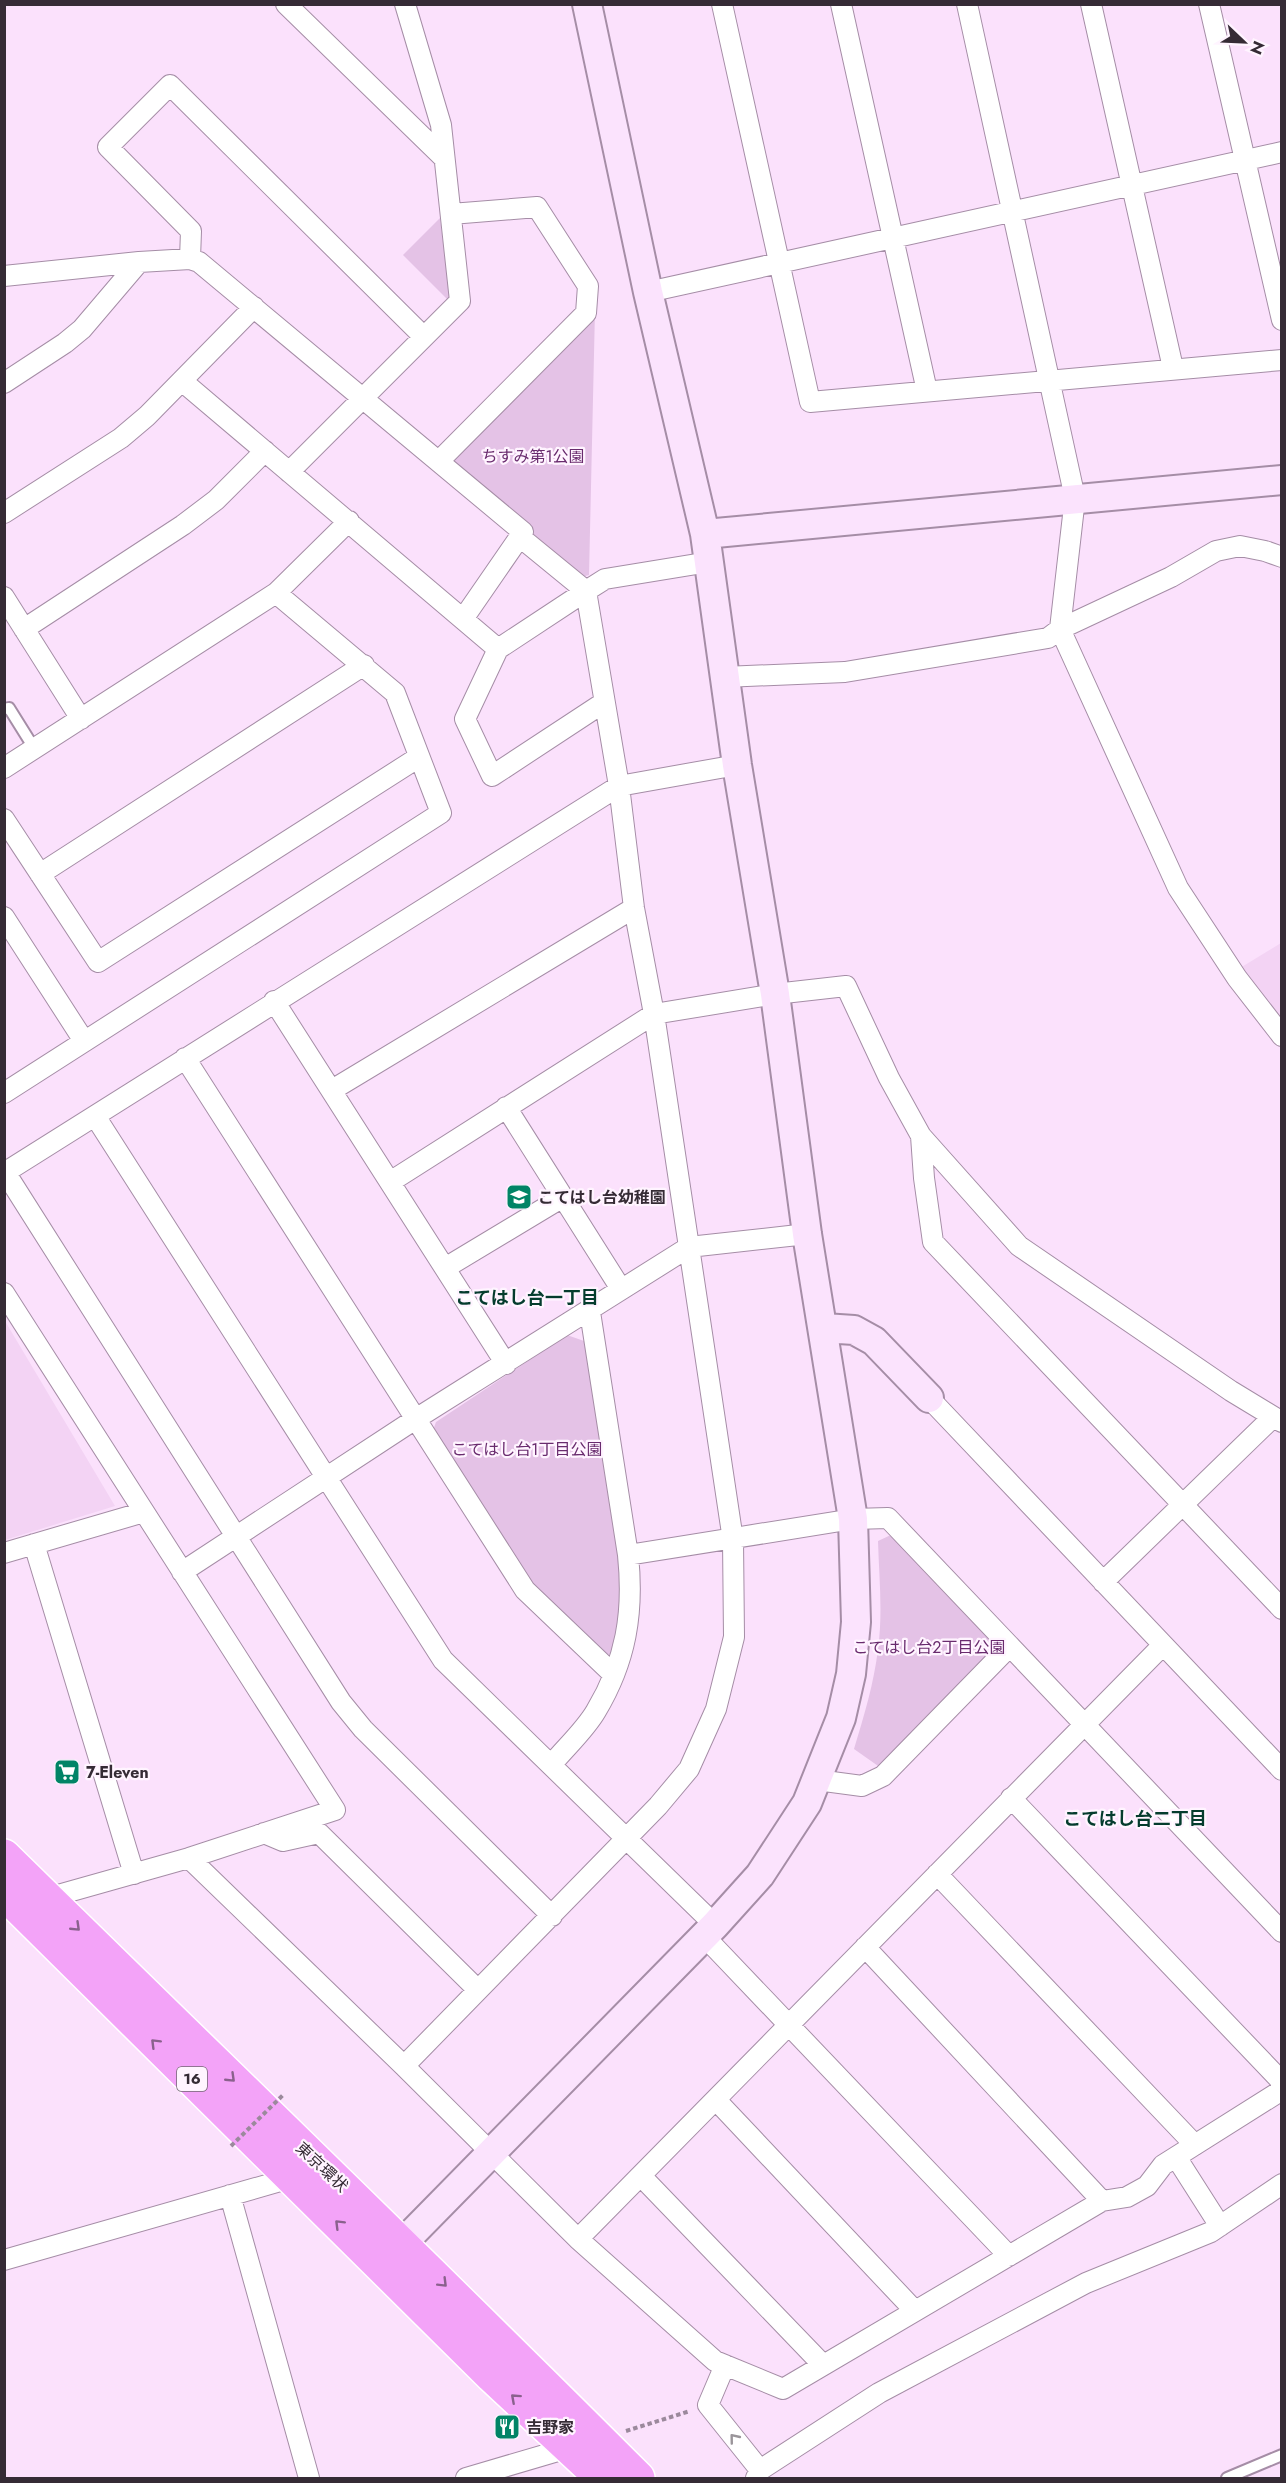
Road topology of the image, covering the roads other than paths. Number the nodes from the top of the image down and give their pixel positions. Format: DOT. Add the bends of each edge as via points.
graph roads {
  1 [pos="286,4"];
  2 [pos="405,4"];
  3 [pos="722,4"];
  4 [pos="841,4"];
  5 [pos="967,4"];
  6 [pos="1092,4"];
  7 [pos="1209,4"];
  8 [pos="589,5"];
  9 [pos="1281,152"];
  10 [pos="444,158"];
  11 [pos="1246,160"];
  12 [pos="1131,186"];
  13 [pos="1012,212"];
  14 [pos="450,214"];
  15 [pos="894,238"];
  16 [pos="190,259"];
  17 [pos="139,262"];
  18 [pos="779,265"];
  19 [pos="4,276"];
  20 [pos="648,292"];
  21 [pos="254,307"];
  22 [pos="1281,320"];
  23 [pos="424,337"];
  24 [pos="1281,360"];
  25 [pos="1173,368"];
  26 [pos="183,381"];
  27 [pos="1051,381"];
  28 [pos="4,383"];
  29 [pos="927,391"];
  30 [pos="363,398"];
  31 [pos="265,451"];
  32 [pos="439,461"];
  33 [pos="289,472"];
  34 [pos="1281,480"];
  35 [pos="1075,498"];
  36 [pos="4,513"];
  37 [pos="349,522"];
  38 [pos="705,534"];
  39 [pos="520,537"];
  40 [pos="1281,558"];
  41 [pos="709,562"];
  42 [pos="586,591"];
  43 [pos="276,592"];
  44 [pos="4,597"];
  45 [pos="463,619"];
  46 [pos="24,629"];
  47 [pos="1060,629"];
  48 [pos="498,649"];
  49 [pos="364,665"];
  50 [pos="724,677"];
  51 [pos="603,703"];
  52 [pos="4,709"];
  53 [pos="81,719"];
  54 [pos="34,748"];
  55 [pos="419,757"];
  56 [pos="737,765"];
  57 [pos="4,768"];
  58 [pos="618,786"];
  59 [pos="4,819"];
  60 [pos="40,874"];
  61 [pos="634,908"];
  62 [pos="4,916"];
  63 [pos="775,994"];
  64 [pos="274,1001"];
  65 [pos="654,1014"];
  66 [pos="1281,1036"];
  67 [pos="84,1041"];
  68 [pos="185,1058"];
  69 [pos="332,1090"];
  70 [pos="4,1092"];
  71 [pos="506,1107"];
  72 [pos="95,1116"];
  73 [pos="921,1136"];
  74 [pos="5,1173"];
  75 [pos="390,1182"];
  76 [pos="563,1197"];
  77 [pos="807,1234"];
  78 [pos="689,1248"];
  79 [pos="446,1268"];
  80 [pos="621,1289"];
  81 [pos="4,1293"];
  82 [pos="590,1312"];
  83 [pos="824,1328"];
  84 [pos="506,1364"];
  85 [pos="929,1398"];
  86 [pos="414,1420"];
  87 [pos="1277,1420"];
  88 [pos="325,1478"];
  89 [pos="1183,1506"];
  90 [pos="144,1512"];
  91 [pos="853,1519"];
  92 [pos="237,1535"];
  93 [pos="733,1540"];
  94 [pos="34,1544"];
  95 [pos="4,1552"];
  96 [pos="628,1556"];
  97 [pos="182,1572"];
  98 [pos="1103,1582"];
  99 [pos="1281,1609"];
  100 [pos="1163,1645"];
  101 [pos="1010,1646"];
  102 [pos="614,1675"];
  103 [pos="1084,1723"];
  104 [pos="552,1764"];
  105 [pos="1281,1770"];
  106 [pos="817,1780"];
  107 [pos="1011,1798"];
  108 [pos="264,1833"];
  109 [pos="626,1838"];
  110 [pos="4,1856"];
  111 [pos="189,1858"];
  112 [pos="134,1874"];
  113 [pos="937,1874"];
  114 [pos="19,1902"];
  115 [pos="552,1916"];
  116 [pos="709,1930"];
  117 [pos="1281,1932"];
  118 [pos="866,1947"];
  119 [pos="478,1990"];
  120 [pos="789,2024"];
  121 [pos="404,2066"];
  122 [pos="1281,2082"];
  123 [pos="1281,2090"];
  124 [pos="716,2100"];
  125 [pos="1195,2145"];
  126 [pos="491,2151"];
  127 [pos="1176,2157"];
  128 [pos="641,2176"];
  129 [pos="291,2178"];
  130 [pos="1281,2184"];
  131 [pos="230,2195"];
  132 [pos="1102,2201"];
  133 [pos="1220,2226"];
  134 [pos="578,2239"];
  135 [pos="402,2242"];
  136 [pos="1009,2256"];
  137 [pos="4,2259"];
  138 [pos="380,2266"];
  139 [pos="915,2312"];
  140 [pos="725,2365"];
  141 [pos="823,2365"];
  142 [pos="585,2444"];
  143 [pos="1281,2455"];
  144 [pos="758,2474"];
  145 [pos="309,2478"];
  146 [pos="466,2478"];
  147 [pos="602,2478"];
  148 [pos="638,2478"];
  149 [pos="1227,2478"];
  1 -- 10 [label="street"];
  2 -- 10 [label="street" via="441,125"];
  3 -- 18 [label="street"];
  4 -- 15 [label="street"];
  5 -- 13 [label="street"];
  6 -- 12 [label="street"];
  7 -- 11 [label="street"];
  8 -- 20 [label="street"];
  9 -- 11 [label="street"];
  10 -- 14 [label="street"];
  11 -- 12 [label="street"];
  11 -- 22 [label="street"];
  12 -- 13 [label="street"];
  12 -- 25 [label="street"];
  13 -- 15 [label="street"];
  13 -- 27 [label="street"];
  14 -- 23 [label="street" via="460,301"];
  14 -- 32 [label="street" via="537,207 588,286 586,313"];
  15 -- 18 [label="street"];
  15 -- 29 [label="street"];
  16 -- 17 [label="street"];
  16 -- 21 [label="street"];
  16 -- 23 [label="street" via="191,231 108,147 170,85"];
  17 -- 19 [label="street"];
  17 -- 28 [label="street" via="82,329"];
  18 -- 20 [label="street"];
  18 -- 29 [label="street" via="810,402"];
  20 -- 38 [label="street"];
  21 -- 26 [label="street"];
  21 -- 30 [label="street"];
  23 -- 30 [label="street"];
  24 -- 25 [label="street"];
  25 -- 27 [label="street"];
  26 -- 31 [label="street"];
  26 -- 36 [label="street" via="121,438"];
  27 -- 29 [label="street"];
  27 -- 35 [label="street"];
  30 -- 32 [label="street"];
  30 -- 33 [label="street"];
  31 -- 33 [label="street"];
  31 -- 46 [label="street" via="191,519"];
  32 -- 39 [label="street" via="524,532"];
  33 -- 37 [label="street"];
  34 -- 35 [label="street"];
  35 -- 38 [label="street"];
  35 -- 47 [label="street"];
  37 -- 43 [label="street"];
  37 -- 45 [label="street"];
  38 -- 41 [label="street"];
  39 -- 42 [label="street"];
  39 -- 45 [label="street"];
  40 -- 47 [label="street" via="1240,546 1216,551 1171,577"];
  41 -- 42 [label="street" via="605,579"];
  41 -- 50 [label="street"];
  42 -- 48 [label="street"];
  42 -- 51 [label="street"];
  43 -- 49 [label="street"];
  43 -- 53 [label="street"];
  44 -- 46 [label="street"];
  45 -- 48 [label="street"];
  46 -- 53 [label="street"];
  47 -- 50 [label="street" via="1048,638 845,672"];
  47 -- 66 [label="street" via="1178,888"];
  48 -- 51 [label="street" via="465,719 492,777"];
  49 -- 55 [label="street" via="395,693"];
  49 -- 60 [label="street"];
  50 -- 56 [label="street"];
  51 -- 58 [label="street"];
  52 -- 54 [label="lane" via="9,708"];
  53 -- 54 [label="street"];
  54 -- 57 [label="street"];
  55 -- 60 [label="street" via="98,962"];
  55 -- 67 [label="street" via="441,813"];
  56 -- 58 [label="street"];
  56 -- 63 [label="street"];
  58 -- 61 [label="street"];
  58 -- 64 [label="street"];
  59 -- 60 [label="street"];
  61 -- 65 [label="street"];
  61 -- 69 [label="street"];
  62 -- 67 [label="street"];
  63 -- 65 [label="street"];
  63 -- 73 [label="street" via="846,986"];
  63 -- 77 [label="street"];
  64 -- 68 [label="street"];
  64 -- 69 [label="street"];
  65 -- 71 [label="street"];
  65 -- 78 [label="street"];
  67 -- 70 [label="street"];
  68 -- 72 [label="street"];
  68 -- 86 [label="street"];
  69 -- 75 [label="street"];
  71 -- 75 [label="street"];
  71 -- 76 [label="street"];
  72 -- 74 [label="street"];
  72 -- 88 [label="street"];
  73 -- 87 [label="street" via="1019,1246"];
  73 -- 89 [label="street" via="933,1242"];
  74 -- 92 [label="street"];
  75 -- 79 [label="street"];
  76 -- 79 [label="street"];
  76 -- 80 [label="street"];
  77 -- 78 [label="street"];
  77 -- 83 [label="street"];
  78 -- 80 [label="street"];
  78 -- 93 [label="street"];
  79 -- 84 [label="street"];
  80 -- 82 [label="street"];
  81 -- 90 [label="street"];
  82 -- 84 [label="street"];
  82 -- 96 [label="street"];
  83 -- 85 [label="street" via="854,1330 874,1341"];
  83 -- 91 [label="street"];
  84 -- 86 [label="street"];
  85 -- 98 [label="street"];
  86 -- 88 [label="street"];
  86 -- 102 [label="street" via="525,1590"];
  87 -- 89 [label="street"];
  88 -- 92 [label="street"];
  88 -- 104 [label="street" via="443,1660"];
  89 -- 98 [label="street"];
  89 -- 99 [label="street"];
  90 -- 94 [label="street"];
  90 -- 97 [label="street"];
  91 -- 93 [label="street"];
  91 -- 101 [label="street" via="888,1518"];
  91 -- 106 [label="street" via="856,1622 851,1674 841,1718"];
  92 -- 97 [label="street"];
  92 -- 115 [label="street" via="341,1702 363,1730"];
  93 -- 96 [label="street"];
  93 -- 109 [label="street" via="734,1636 716,1708 689,1769"];
  94 -- 95 [label="street"];
  94 -- 112 [label="street"];
  96 -- 102 [label="street" via="628,1632"];
  97 -- 108 [label="street" via="335,1810"];
  98 -- 100 [label="street"];
  100 -- 103 [label="street"];
  100 -- 105 [label="street"];
  101 -- 103 [label="street"];
  101 -- 106 [label="street" via="883,1776 862,1786"];
  102 -- 104 [label="street" via="596,1712"];
  103 -- 107 [label="street"];
  103 -- 117 [label="street"];
  104 -- 109 [label="street"];
  106 -- 116 [label="street" via="807,1803 760,1875"];
  107 -- 113 [label="street"];
  107 -- 122 [label="street"];
  108 -- 111 [label="street"];
  108 -- 119 [label="street" via="283,1841 319,1833"];
  109 -- 115 [label="street"];
  109 -- 116 [label="street"];
  110 -- 114 [label="highway, 東京環状 / 16"];
  111 -- 112 [label="street"];
  111 -- 121 [label="street"];
  112 -- 114 [label="street"];
  113 -- 118 [label="street"];
  113 -- 125 [label="street"];
  129 -- 114 [label="highway, 東京環状 / 16, one-way"];
  114 -- 135 [label="highway, 東京環状 / 16, one-way"];
  115 -- 119 [label="street"];
  116 -- 120 [label="street"];
  116 -- 126 [label="street"];
  118 -- 120 [label="street"];
  118 -- 132 [label="street"];
  119 -- 121 [label="street"];
  120 -- 124 [label="street"];
  120 -- 136 [label="street"];
  121 -- 126 [label="street"];
  123 -- 125 [label="street"];
  124 -- 128 [label="street"];
  124 -- 139 [label="street"];
  125 -- 127 [label="street"];
  126 -- 134 [label="street"];
  126 -- 135 [label="street"];
  127 -- 132 [label="street" via="1163,2165 1147,2186 1127,2198"];
  127 -- 133 [label="street"];
  128 -- 134 [label="street"];
  128 -- 141 [label="street"];
  129 -- 131 [label="street"];
  138 -- 129 [label="highway, 東京環状 / 16, one-way"];
  130 -- 133 [label="street"];
  131 -- 137 [label="street"];
  131 -- 145 [label="street"];
  132 -- 136 [label="street"];
  133 -- 144 [label="street" via="1086,2283 889,2387"];
  134 -- 140 [label="street" via="715,2361"];
  135 -- 138 [label="street"];
  135 -- 142 [label="highway, 東京環状 / 16, one-way"];
  136 -- 139 [label="street"];
  142 -- 138 [label="highway, 東京環状 / 16, one-way" via="492,2376"];
  139 -- 141 [label="street"];
  140 -- 141 [label="street" via="783,2389"];
  144 -- 140 [label="street, one-way" via="708,2405"];
  142 -- 146 [label="street"];
  142 -- 147 [label="highway, 東京環状 / 16"];
  142 -- 148 [label="highway, 東京環状 / 16"];
  143 -- 149 [label="lane"];
}
